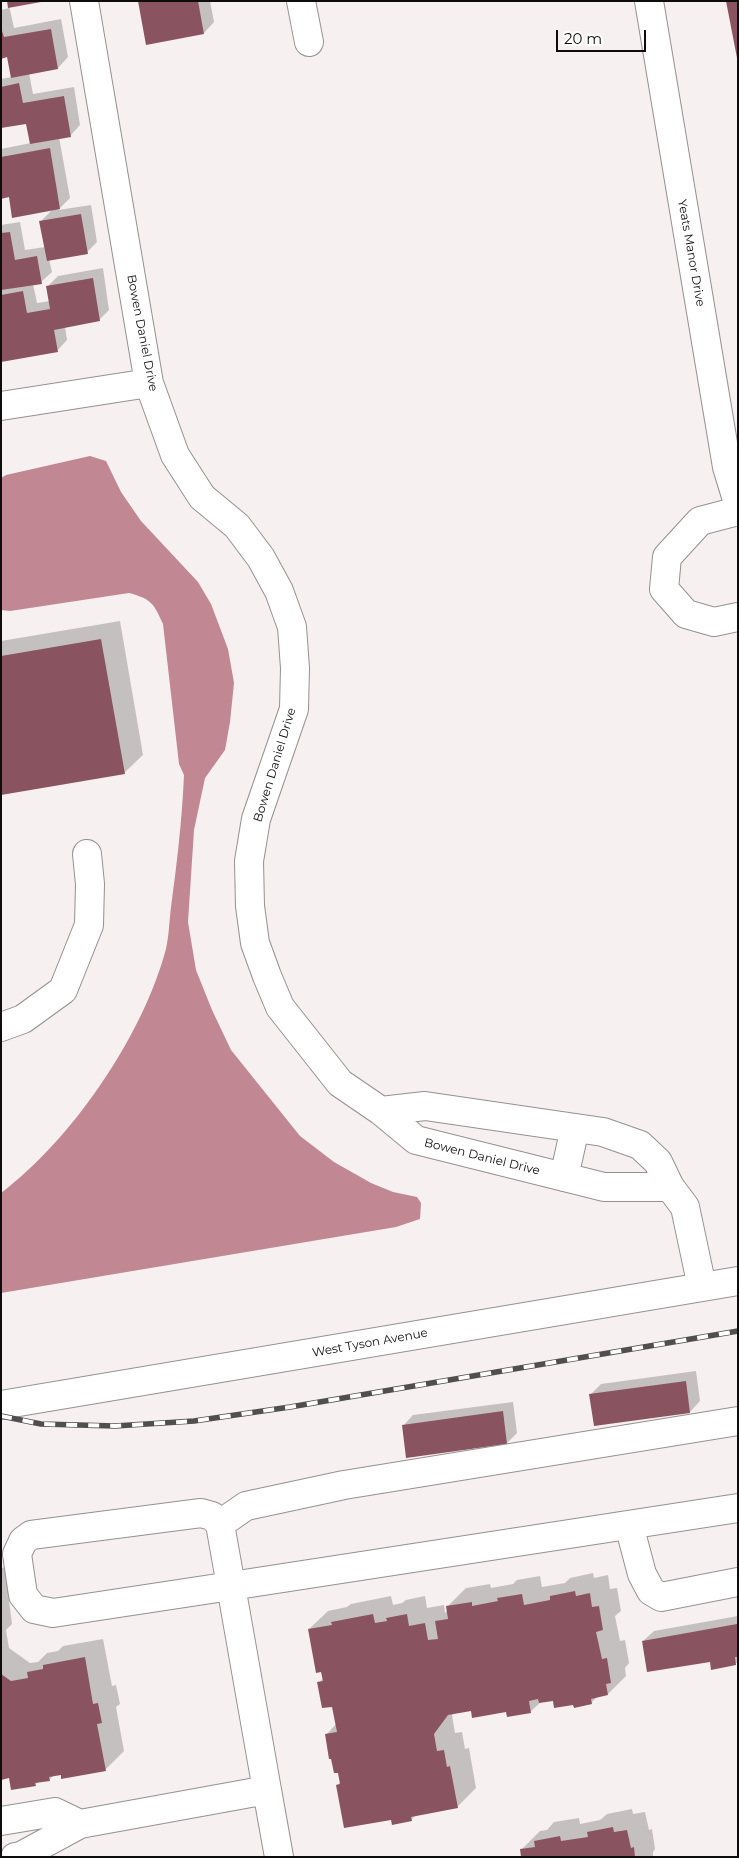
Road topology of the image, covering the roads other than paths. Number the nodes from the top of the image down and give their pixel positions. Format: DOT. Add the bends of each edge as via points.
graph roads {
  1 [pos="84,1"];
  2 [pos="302,1"];
  3 [pos="649,1"];
  4 [pos="308,42"];
  5 [pos="149,383"];
  6 [pos="1,406"];
  7 [pos="738,503"];
  8 [pos="738,511"];
  9 [pos="738,617"];
  10 [pos="87,854"];
  11 [pos="1,1027"];
  12 [pos="381,1111"];
  13 [pos="575,1128"];
  14 [pos="564,1177"];
  15 [pos="670,1187"];
  16 [pos="738,1281"];
  17 [pos="702,1287"];
  18 [pos="1,1404"];
  19 [pos="738,1421"];
  20 [pos="738,1508"];
  21 [pos="220,1524"];
  22 [pos="629,1525"];
  23 [pos="738,1582"];
  24 [pos="232,1586"];
  25 [pos="267,1790"];
  26 [pos="1,1821"];
  27 [pos="80,1824"];
  28 [pos="15,1857"];
  29 [pos="280,1857"];
  1 -- 5 [label="street, Bowen Daniel Drive"];
  2 -- 4 [label="street"];
  3 -- 7 [label="street, Yeats Manor Drive" via="727,466"];
  5 -- 6 [label="street"];
  5 -- 12 [label="street, Bowen Daniel Drive" via="175,455 202,496 237,526 261,558 279,591 292,626 294,710 256,819 249,861 255,943 280,1006 340,1083"];
  8 -- 9 [label="street" via="700,522 680,543 667,557 664,589 686,614 714,622"];
  10 -- 11 [label="street" via="89,925 63,990 23,1019"];
  12 -- 13 [label="street" via="425,1106"];
  12 -- 14 [label="street, Bowen Daniel Drive" via="416,1140"];
  13 -- 14 [label="street"];
  13 -- 15 [label="street" via="603,1132 640,1145 658,1162"];
  14 -- 15 [label="street, Bowen Daniel Drive" via="604,1187"];
  15 -- 17 [label="street" via="685,1207"];
  16 -- 17 [label="street, West Tyson Avenue"];
  17 -- 18 [label="street, West Tyson Avenue"];
  19 -- 21 [label="street" via="344,1485 246,1506"];
  20 -- 22 [label="street"];
  21 -- 24 [label="street"];
  21 -- 24 [label="street" via="212,1516 201,1513 32,1535 22,1541 17,1554 23,1595 34,1609 53,1613"];
  22 -- 23 [label="street" via="642,1574 651,1591 661,1597"];
  22 -- 24 [label="street"];
  24 -- 25 [label="street"];
  25 -- 27 [label="street"];
  25 -- 29 [label="street"];
  26 -- 27 [label="street" via="55,1812"];
  27 -- 28 [label="street"];
}
